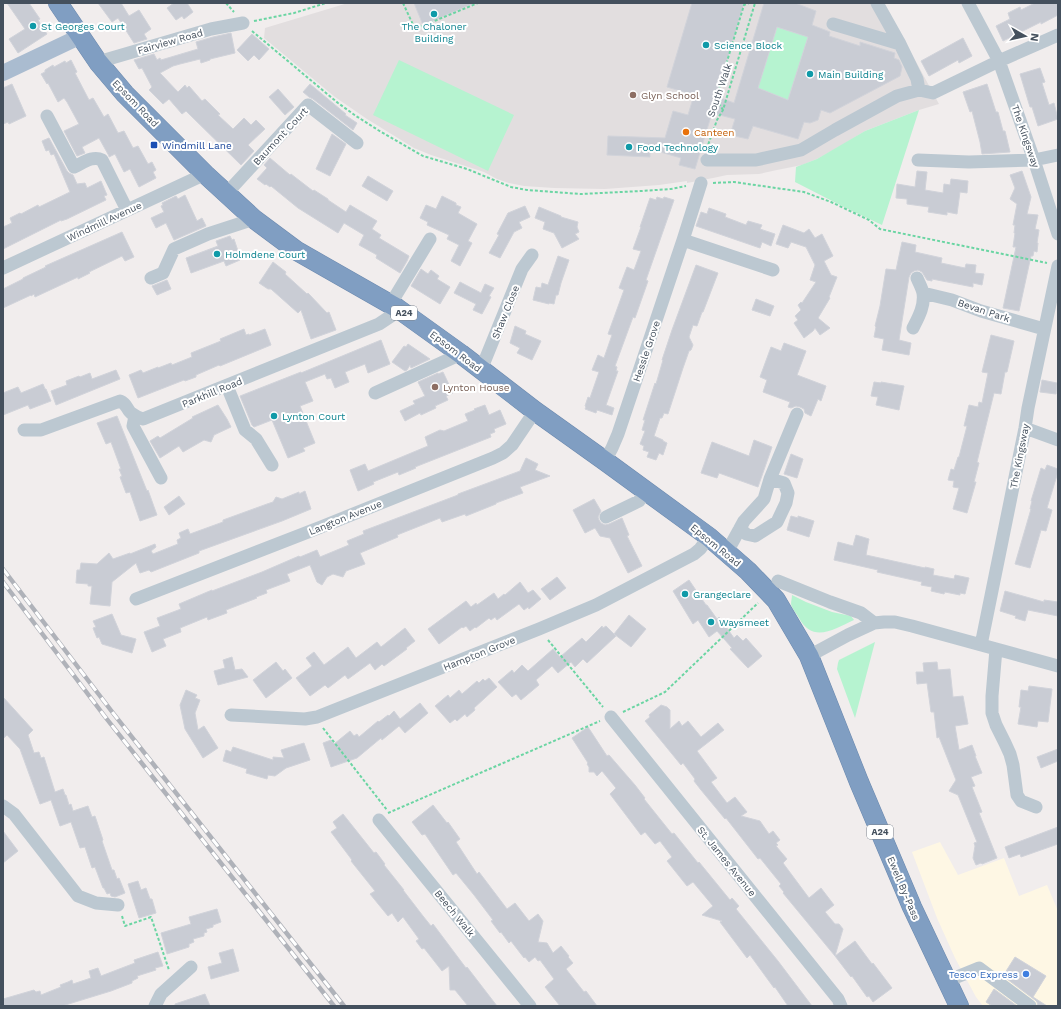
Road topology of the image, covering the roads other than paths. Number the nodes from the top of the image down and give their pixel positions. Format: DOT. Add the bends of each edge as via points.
graph roads {
  1 [pos="58,3"];
  2 [pos="877,3"];
  3 [pos="968,3"];
  4 [pos="243,23"];
  5 [pos="833,24"];
  6 [pos="1058,35"];
  7 [pos="81,36"];
  8 [pos="900,44"];
  9 [pos="999,61"];
  10 [pos="98,62"];
  11 [pos="3,73"];
  12 [pos="918,90"];
  13 [pos="47,116"];
  14 [pos="357,144"];
  15 [pos="1058,155"];
  16 [pos="707,160"];
  17 [pos="918,160"];
  18 [pos="1034,160"];
  19 [pos="205,174"];
  20 [pos="701,183"];
  21 [pos="226,194"];
  22 [pos="127,210"];
  23 [pos="254,219"];
  24 [pos="1058,234"];
  25 [pos="430,239"];
  26 [pos="684,240"];
  27 [pos="532,255"];
  28 [pos="1054,265"];
  29 [pos="3,268"];
  30 [pos="773,270"];
  31 [pos="151,278"];
  32 [pos="916,278"];
  33 [pos="923,293"];
  34 [pos="393,306"];
  35 [pos="913,328"];
  36 [pos="1044,328"];
  37 [pos="461,354"];
  38 [pos="481,370"];
  39 [pos="227,386"];
  40 [pos="375,393"];
  41 [pos="535,411"];
  42 [pos="797,414"];
  43 [pos="135,416"];
  44 [pos="1025,428"];
  45 [pos="24,430"];
  46 [pos="1058,440"];
  47 [pos="605,461"];
  48 [pos="272,465"];
  49 [pos="161,478"];
  50 [pos="770,479"];
  51 [pos="646,491"];
  52 [pos="606,517"];
  53 [pos="740,528"];
  54 [pos="709,537"];
  55 [pos="727,552"];
  56 [pos="774,587"];
  57 [pos="136,599"];
  58 [pos="874,623"];
  59 [pos="981,645"];
  60 [pos="996,649"];
  61 [pos="809,656"];
  62 [pos="1057,668"];
  63 [pos="231,715"];
  64 [pos="612,717"];
  65 [pos="3,806"];
  66 [pos="1036,808"];
  67 [pos="384,816"];
  68 [pos="118,906"];
  69 [pos="191,967"];
  70 [pos="947,981"];
  71 [pos="155,1006"];
  72 [pos="530,1006"];
  73 [pos="841,1006"];
  74 [pos="959,1006"];
  75 [pos="1030,1006"];
  1 -- 7 [label="highway, A24"];
  2 -- 8 [label="street"];
  3 -- 9 [label="street, The Kingsway"];
  4 -- 10 [label="street, Fairview Road" via="211,29"];
  5 -- 8 [label="street"];
  6 -- 9 [label="street"];
  7 -- 10 [label="highway, Epsom Road / A24"];
  7 -- 11 [label="main road"];
  8 -- 12 [label="street" via="917,79"];
  9 -- 12 [label="street" via="933,93"];
  9 -- 18 [label="street, The Kingsway"];
  10 -- 19 [label="highway, Epsom Road / A24" via="129,98"];
  12 -- 16 [label="street" via="897,96 801,150 756,160"];
  13 -- 22 [label="street" via="74,167 93,158 102,160"];
  14 -- 21 [label="street, Baumont Court" via="308,105"];
  15 -- 18 [label="street"];
  17 -- 18 [label="street"];
  18 -- 24 [label="street, The Kingsway"];
  19 -- 21 [label="highway, Epsom Road / A24"];
  19 -- 22 [label="street, Windmill Avenue"];
  20 -- 26 [label="street, Hessle Grove"];
  21 -- 23 [label="highway, Epsom Road / A24"];
  22 -- 29 [label="street, Windmill Avenue"];
  23 -- 31 [label="street" via="208,234 174,249 163,273"];
  23 -- 34 [label="highway, Epsom Road / A24" via="296,251"];
  25 -- 34 [label="street, Parkhill Road"];
  26 -- 30 [label="street"];
  26 -- 47 [label="street, Hessle Grove" via="618,434"];
  27 -- 38 [label="street, Shaw Close" via="522,269"];
  28 -- 36 [label="street, The Kingsway"];
  32 -- 33 [label="street"];
  33 -- 35 [label="street" via="921,312"];
  33 -- 36 [label="street, Bevan Park"];
  34 -- 37 [label="highway, Epsom Road / A24"];
  34 -- 39 [label="street, Parkhill Road" via="391,316 378,324"];
  36 -- 44 [label="street, The Kingsway"];
  37 -- 38 [label="highway, Epsom Road / A24"];
  37 -- 40 [label="street"];
  38 -- 41 [label="highway, Epsom Road / A24"];
  39 -- 43 [label="street, Parkhill Road" via="143,419"];
  39 -- 48 [label="street" via="245,430 256,439"];
  41 -- 47 [label="highway, Epsom Road / A24"];
  41 -- 57 [label="street, Langton Avenue" via="512,445 493,458"];
  42 -- 50 [label="street"];
  43 -- 45 [label="street" via="125,403 120,401 41,430"];
  43 -- 49 [label="street" via="133,426"];
  44 -- 46 [label="street"];
  44 -- 59 [label="street, The Kingsway"];
  47 -- 51 [label="highway, Epsom Road / A24"];
  50 -- 53 [label="street" via="764,499 744,520"];
  50 -- 53 [label="street" via="784,483 788,493 776,522 755,536 746,534"];
  51 -- 52 [label="street" via="639,501"];
  51 -- 54 [label="highway, Epsom Road / A24"];
  53 -- 55 [label="street"];
  54 -- 55 [label="highway, Epsom Road / A24"];
  54 -- 63 [label="street, Hampton Grove" via="694,554 596,605 315,718"];
  55 -- 56 [label="highway, Epsom Road / A24" via="748,571"];
  56 -- 58 [label="street, Epsom Road" via="861,613"];
  56 -- 61 [label="highway, Epsom Road / A24" via="776,600"];
  58 -- 59 [label="street" via="896,622"];
  58 -- 61 [label="street"];
  59 -- 60 [label="street"];
  60 -- 62 [label="street"];
  60 -- 66 [label="street" via="992,713 1010,754 1017,795 1021,801"];
  61 -- 70 [label="highway, Ewell By-Pass / A24" via="912,907"];
  64 -- 73 [label="street, St. James Avenue"];
  65 -- 68 [label="street" via="14,814 78,896 96,903"];
  67 -- 72 [label="street, Beech Walk"];
  69 -- 71 [label="street" via="161,994"];
  70 -- 74 [label="highway, Ewell By-Pass / A24"];
  70 -- 75 [label="street" via="979,968"];
}
